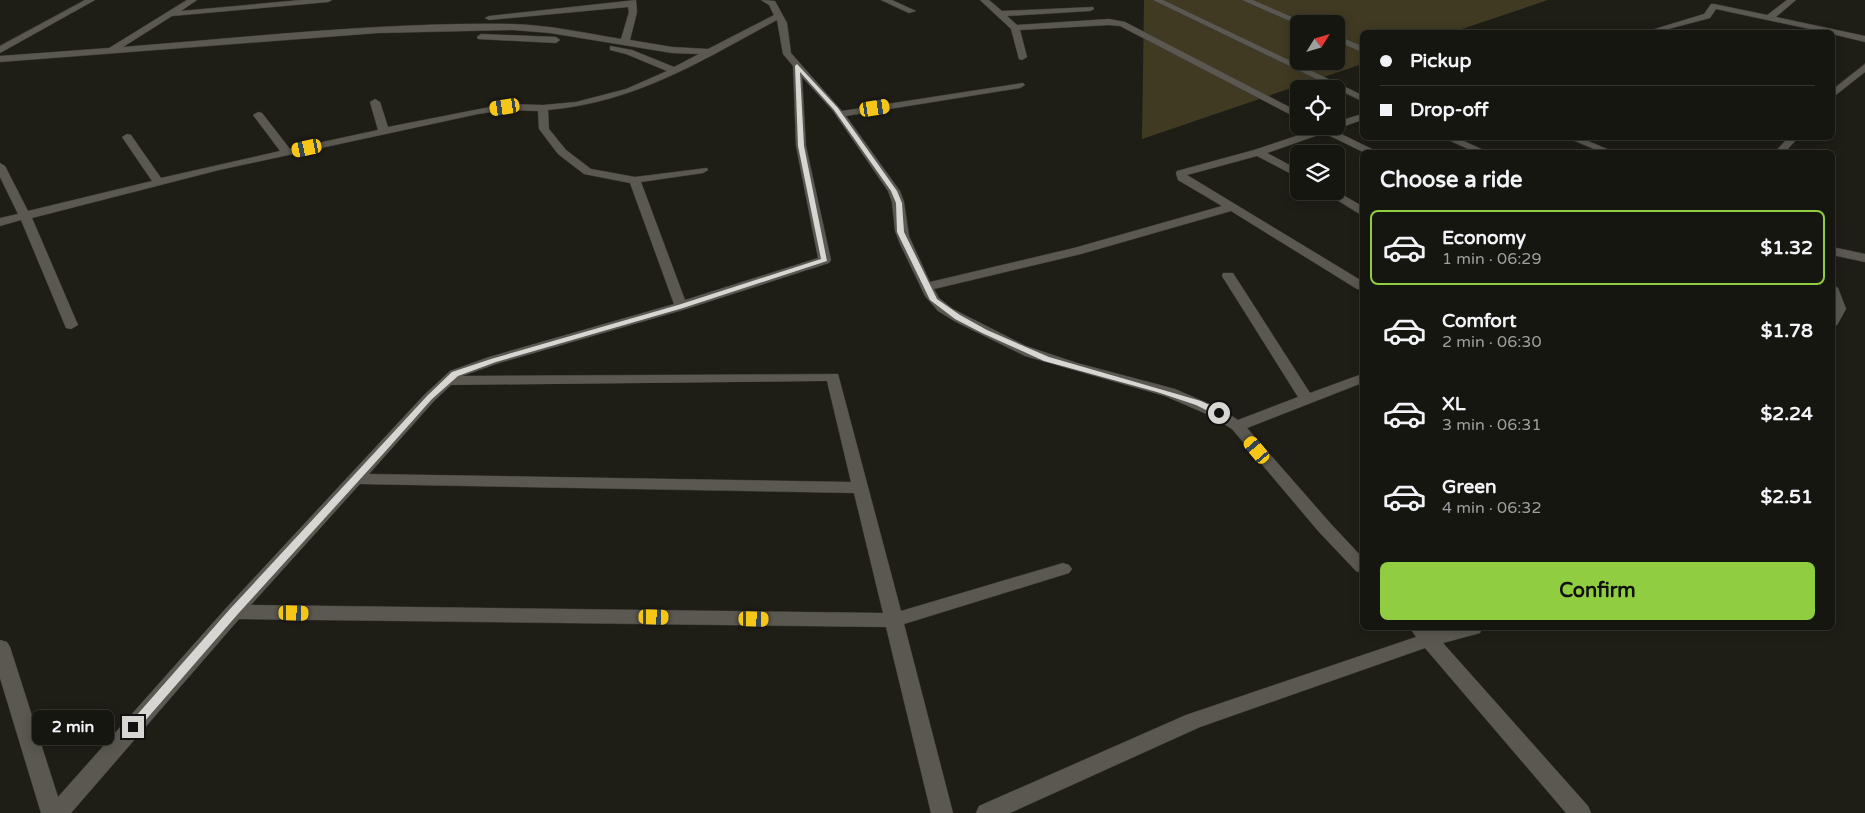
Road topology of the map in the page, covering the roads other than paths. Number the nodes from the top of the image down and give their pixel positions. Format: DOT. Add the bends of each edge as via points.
graph roads {
  1 [pos="73,0"];
  2 [pos="90,0"];
  3 [pos="193,0"];
  4 [pos="328,0"];
  5 [pos="885,0"];
  6 [pos="984,0"];
  7 [pos="1157,0"];
  8 [pos="1246,0"];
  9 [pos="1792,0"];
  10 [pos="773,1"];
  11 [pos="277,2"];
  12 [pos="632,2"];
  13 [pos="1090,9"];
  14 [pos="912,11"];
  15 [pos="171,14"];
  16 [pos="1000,14"];
  17 [pos="779,16"];
  18 [pos="1290,18"];
  19 [pos="1770,18"];
  20 [pos="24,26"];
  21 [pos="1015,28"];
  22 [pos="378,30"];
  23 [pos="1656,30"];
  24 [pos="1824,30"];
  25 [pos="1835,32"];
  26 [pos="1865,39"];
  27 [pos="625,41"];
  28 [pos="1345,42"];
  29 [pos="1360,48"];
  30 [pos="0,50"];
  31 [pos="112,50"];
  32 [pos="709,52"];
  33 [pos="102,57"];
  34 [pos="1022,57"];
  35 [pos="0,59"];
  36 [pos="0,65"];
  37 [pos="797,66"];
  38 [pos="1865,68"];
  39 [pos="675,71"];
  40 [pos="1020,85"];
  41 [pos="1835,93"];
  42 [pos="1360,97"];
  43 [pos="375,102"];
  44 [pos="543,108"];
  45 [pos="1290,111"];
  46 [pos="840,114"];
  47 [pos="258,115"];
  48 [pos="1360,118"];
  49 [pos="1345,122"];
  50 [pos="384,132"];
  51 [pos="1303,135"];
  52 [pos="1335,135"];
  53 [pos="127,137"];
  54 [pos="1454,140"];
  55 [pos="1578,140"];
  56 [pos="1791,140"];
  57 [pos="1366,150"];
  58 [pos="1478,150"];
  59 [pos="1604,150"];
  60 [pos="1782,150"];
  61 [pos="288,152"];
  62 [pos="1258,152"];
  63 [pos="0,166"];
  64 [pos="703,170"];
  65 [pos="1290,170"];
  66 [pos="635,180"];
  67 [pos="159,183"];
  68 [pos="1344,200"];
  69 [pos="1232,207"];
  70 [pos="1360,209"];
  71 [pos="25,216"];
  72 [pos="0,222"];
  73 [pos="1835,251"];
  74 [pos="1865,258"];
  75 [pos="1228,276"];
  76 [pos="1360,285"];
  77 [pos="927,287"];
  78 [pos="681,306"];
  79 [pos="71,326"];
  80 [pos="448,381"];
  81 [pos="1360,382"];
  82 [pos="1307,399"];
  83 [pos="1237,426"];
  84 [pos="355,479"];
  85 [pos="860,488"];
  86 [pos="1360,566"];
  87 [pos="1063,569"];
  88 [pos="234,612"];
  89 [pos="894,620"];
  90 [pos="1454,630"];
  91 [pos="1425,633"];
  92 [pos="0,647"];
  93 [pos="52,813"];
  94 [pos="57,813"];
  95 [pos="942,813"];
  96 [pos="988,813"];
  97 [pos="1580,813"];
  1 -- 20 [label="street"];
  2 -- 30 [label="street"];
  3 -- 15 [label="street"];
  4 -- 11 [label="street"];
  5 -- 14 [label="street"];
  6 -- 16 [label="street"];
  7 -- 42 [label="street"];
  8 -- 18 [label="street"];
  9 -- 19 [label="street"];
  10 -- 17 [label="street"];
  11 -- 15 [label="street"];
  12 -- 22 [label="street"];
  12 -- 27 [label="street" via="633,12"];
  13 -- 16 [label="street"];
  15 -- 31 [label="street"];
  16 -- 21 [label="street"];
  17 -- 32 [label="street"];
  17 -- 37 [label="street" via="787,54"];
  19 -- 23 [label="street" via="1714,6 1707,16"];
  19 -- 24 [label="street"];
  21 -- 34 [label="street"];
  21 -- 45 [label="street" via="1122,24"];
  22 -- 27 [label="street" via="513,27"];
  22 -- 31 [label="street"];
  25 -- 26 [label="street"];
  27 -- 32 [label="street" via="672,50"];
  28 -- 29 [label="street"];
  31 -- 33 [label="street"];
  31 -- 35 [label="street"];
  32 -- 39 [label="street"];
  33 -- 36 [label="street"];
  33 -- 39 [label="street" via="347,38 467,36 600,45 629,52"];
  37 -- 46 [label="street"];
  37 -- 78 [label="street" via="801,146 824,260"];
  38 -- 41 [label="street"];
  39 -- 44 [label="street" via="602,99"];
  40 -- 46 [label="street"];
  43 -- 50 [label="street"];
  44 -- 50 [label="street" via="505,107"];
  44 -- 66 [label="street" via="544,129 562,152 588,172"];
  46 -- 77 [label="street" via="894,191 899,203 901,232"];
  47 -- 61 [label="street"];
  48 -- 49 [label="street"];
  50 -- 61 [label="street"];
  51 -- 62 [label="street"];
  52 -- 57 [label="street"];
  53 -- 67 [label="street"];
  54 -- 58 [label="street"];
  55 -- 59 [label="street"];
  56 -- 60 [label="street"];
  61 -- 67 [label="street"];
  62 -- 65 [label="street"];
  62 -- 69 [label="street" via="1181,173 1182,178"];
  63 -- 71 [label="street"];
  64 -- 66 [label="street"];
  66 -- 78 [label="street"];
  67 -- 71 [label="street"];
  68 -- 70 [label="street"];
  69 -- 76 [label="street"];
  69 -- 77 [label="street" via="1077,252"];
  71 -- 72 [label="street"];
  71 -- 79 [label="street"];
  73 -- 74 [label="street"];
  75 -- 82 [label="street"];
  77 -- 83 [label="street" via="934,300 957,317 998,338 1047,359 1198,403"];
  78 -- 80 [label="street" via="494,360 455,374"];
  80 -- 84 [label="street"];
  80 -- 85 [label="street" via="833,377"];
  81 -- 82 [label="street"];
  82 -- 83 [label="street"];
  83 -- 86 [label="street"];
  84 -- 85 [label="street"];
  84 -- 88 [label="street"];
  85 -- 89 [label="street"];
  87 -- 89 [label="street"];
  88 -- 89 [label="street"];
  88 -- 94 [label="street"];
  89 -- 95 [label="street"];
  90 -- 91 [label="street"];
  91 -- 96 [label="street" via="1194,720"];
  91 -- 97 [label="street"];
  92 -- 93 [label="street"];
}
